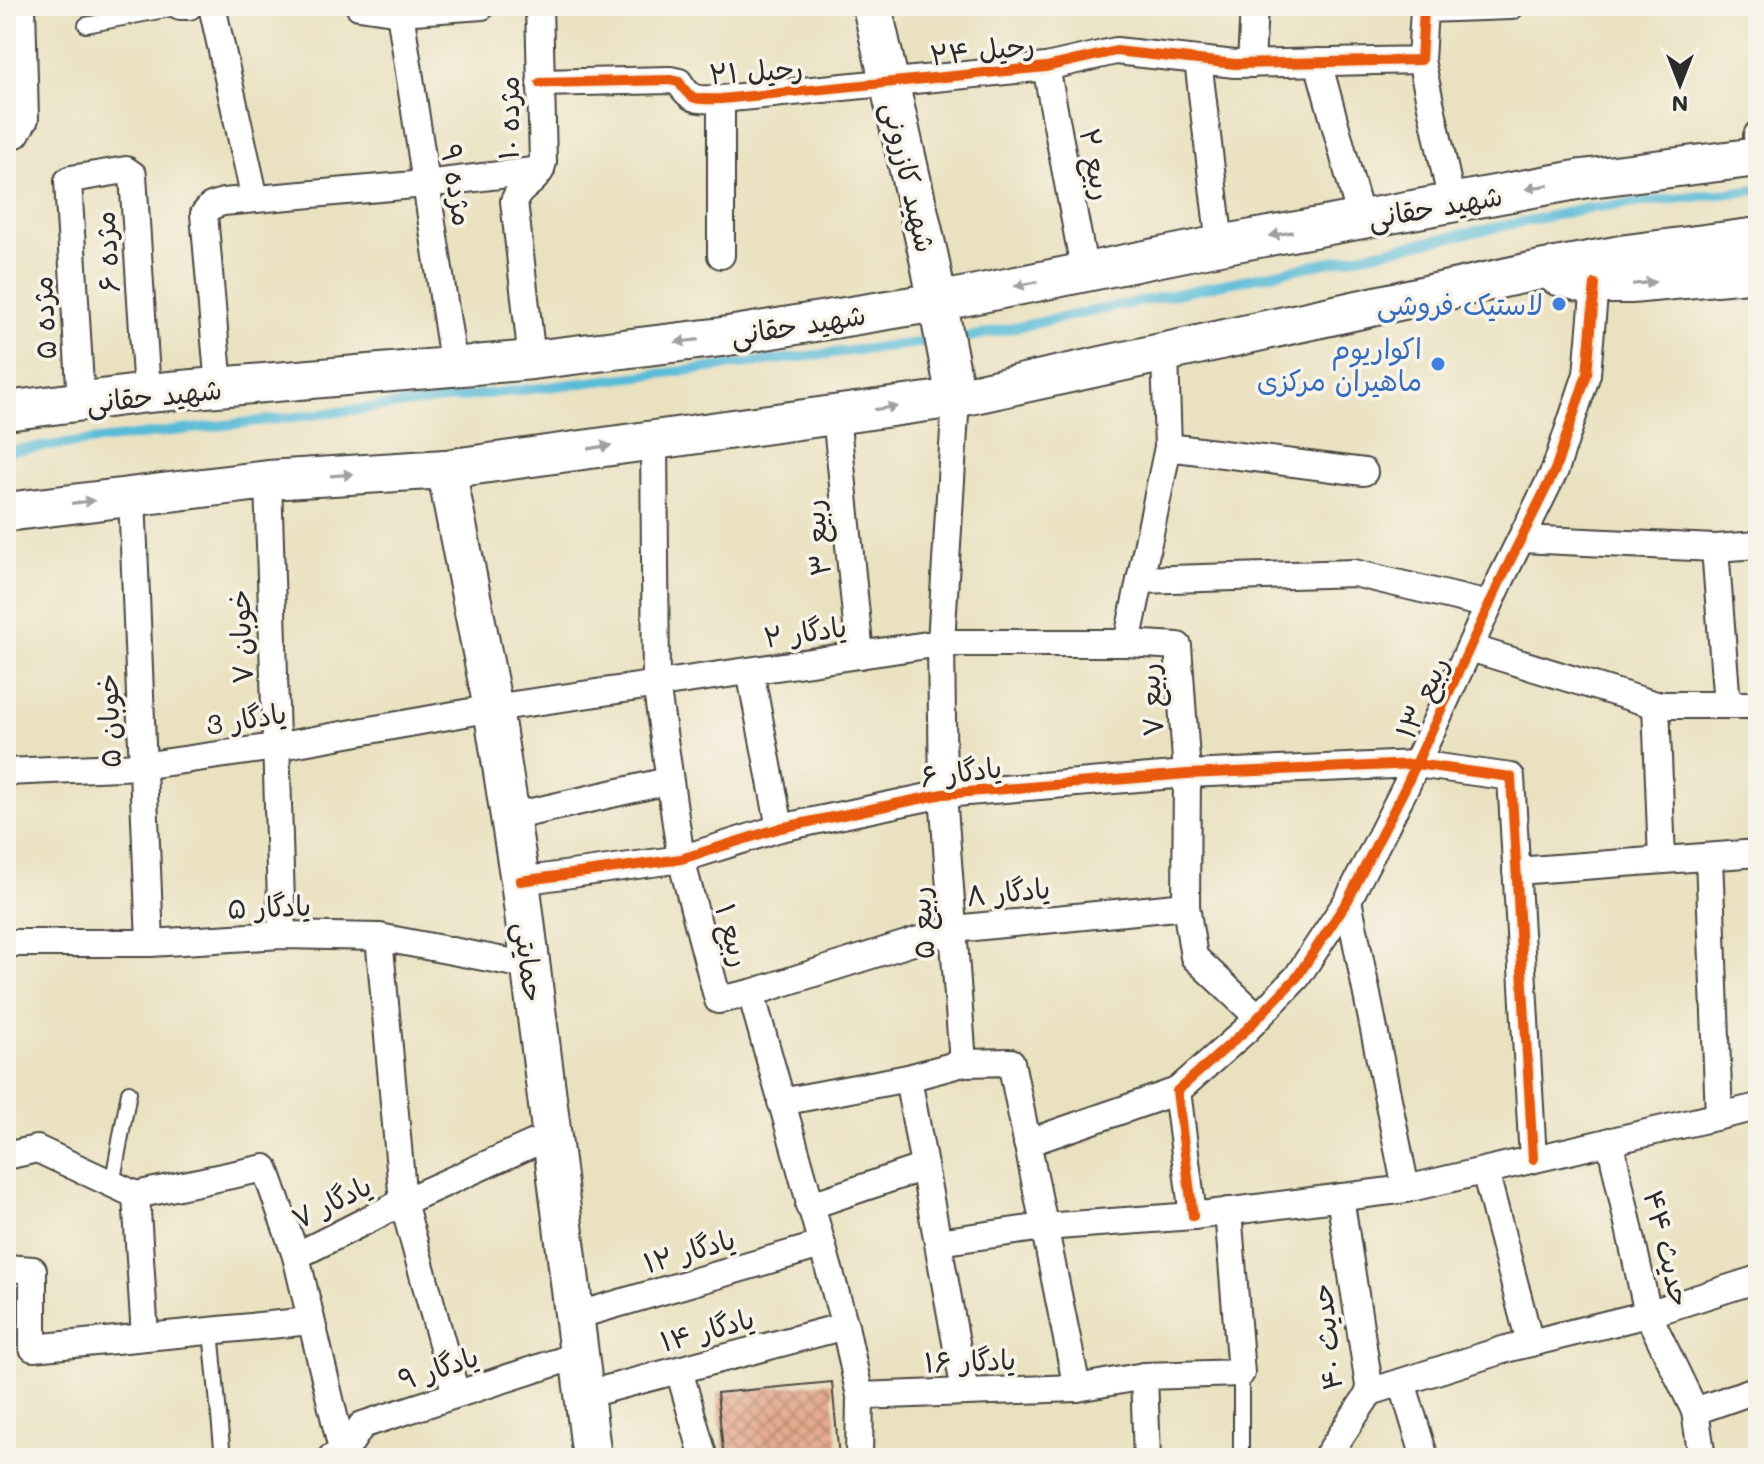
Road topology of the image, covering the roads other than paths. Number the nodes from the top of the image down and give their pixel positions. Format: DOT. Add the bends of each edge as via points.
graph roads {
  1 [pos="22,6"];
  2 [pos="183,6"];
  3 [pos="212,6"];
  4 [pos="359,6"];
  5 [pos="482,6"];
  6 [pos="539,6"];
  7 [pos="872,6"];
  8 [pos="1254,6"];
  9 [pos="1511,6"];
  10 [pos="400,12"];
  11 [pos="86,25"];
  12 [pos="1198,60"];
  13 [pos="1421,60"];
  14 [pos="1318,62"];
  15 [pos="1251,64"];
  16 [pos="1046,67"];
  17 [pos="540,83"];
  18 [pos="889,84"];
  19 [pos="721,99"];
  20 [pos="6,136"];
  21 [pos="1758,141"];
  22 [pos="541,170"];
  23 [pos="68,181"];
  24 [pos="425,184"];
  25 [pos="255,199"];
  26 [pos="1452,203"];
  27 [pos="1361,219"];
  28 [pos="1758,237"];
  29 [pos="1220,245"];
  30 [pos="721,255"];
  31 [pos="1540,270"];
  32 [pos="1758,272"];
  33 [pos="1085,273"];
  34 [pos="1595,284"];
  35 [pos="937,302"];
  36 [pos="1165,355"];
  37 [pos="532,360"];
  38 [pos="454,368"];
  39 [pos="219,387"];
  40 [pos="147,393"];
  41 [pos="956,398"];
  42 [pos="81,403"];
  43 [pos="6,411"];
  44 [pos="836,415"];
  45 [pos="654,439"];
  46 [pos="1168,447"];
  47 [pos="446,469"];
  48 [pos="1364,472"];
  49 [pos="268,480"];
  50 [pos="132,496"];
  51 [pos="6,512"];
  52 [pos="1521,539"];
  53 [pos="1758,545"];
  54 [pos="1715,548"];
  55 [pos="1140,580"];
  56 [pos="1489,605"];
  57 [pos="941,643"];
  58 [pos="1127,643"];
  59 [pos="1470,648"];
  60 [pos="860,655"];
  61 [pos="750,671"];
  62 [pos="656,683"];
  63 [pos="1656,705"];
  64 [pos="1727,705"];
  65 [pos="1758,705"];
  66 [pos="493,708"];
  67 [pos="275,747"];
  68 [pos="1416,764"];
  69 [pos="141,766"];
  70 [pos="6,772"];
  71 [pos="1187,774"];
  72 [pos="668,781"];
  73 [pos="943,794"];
  74 [pos="510,817"];
  75 [pos="780,828"];
  76 [pos="1758,853"];
  77 [pos="1709,857"];
  78 [pos="681,859"];
  79 [pos="1662,860"];
  80 [pos="1516,871"];
  81 [pos="520,881"];
  82 [pos="1348,900"];
  83 [pos="1186,906"];
  84 [pos="954,929"];
  85 [pos="282,935"];
  86 [pos="379,937"];
  87 [pos="6,943"];
  88 [pos="150,943"];
  89 [pos="531,966"];
  90 [pos="751,993"];
  91 [pos="1258,1017"];
  92 [pos="963,1063"];
  93 [pos="908,1078"];
  94 [pos="1177,1091"];
  95 [pos="129,1092"];
  96 [pos="781,1102"];
  97 [pos="1758,1107"];
  98 [pos="1719,1116"];
  99 [pos="552,1135"];
  100 [pos="1610,1141"];
  101 [pos="1027,1143"];
  102 [pos="6,1156"];
  103 [pos="1533,1159"];
  104 [pos="924,1167"];
  105 [pos="1485,1171"];
  106 [pos="1406,1189"];
  107 [pos="124,1190"];
  108 [pos="1340,1197"];
  109 [pos="403,1202"];
  110 [pos="809,1206"];
  111 [pos="1228,1211"];
  112 [pos="1193,1216"];
  113 [pos="1044,1227"];
  114 [pos="938,1242"];
  115 [pos="821,1245"];
  116 [pos="296,1256"];
  117 [pos="6,1268"];
  118 [pos="1758,1279"];
  119 [pos="1648,1314"];
  120 [pos="575,1316"];
  121 [pos="311,1321"];
  122 [pos="845,1326"];
  123 [pos="211,1331"];
  124 [pos="145,1337"];
  125 [pos="1530,1343"];
  126 [pos="579,1355"];
  127 [pos="679,1370"];
  128 [pos="1241,1373"];
  129 [pos="1144,1376"];
  130 [pos="1402,1382"];
  131 [pos="1077,1388"];
  132 [pos="1758,1389"];
  133 [pos="965,1392"];
  134 [pos="1370,1392"];
  135 [pos="456,1394"];
  136 [pos="584,1395"];
  137 [pos="860,1396"];
  138 [pos="1695,1411"];
  139 [pos="346,1457"];
  140 [pos="223,1458"];
  141 [pos="592,1458"];
  142 [pos="704,1458"];
  143 [pos="859,1458"];
  144 [pos="1147,1458"];
  145 [pos="1241,1458"];
  146 [pos="1326,1458"];
  147 [pos="1425,1458"];
  148 [pos="1702,1458"];
  1 -- 20 [label="street" via="25,119 16,134"];
  2 -- 11 [label="lane"];
  3 -- 25 [label="street"];
  4 -- 10 [label="street"];
  5 -- 10 [label="street"];
  6 -- 17 [label="street, مژده ۱۰"];
  7 -- 18 [label="main road, شهید کازرونی"];
  8 -- 15 [label="street"];
  9 -- 13 [label="street" via="1424,9"];
  10 -- 24 [label="street, مژده ۹"];
  12 -- 15 [label="street, رحیل ۲۴"];
  12 -- 16 [label="street, رحیل ۲۴" via="1116,51"];
  12 -- 29 [label="street"];
  13 -- 14 [label="street, رحیل ۲۴"];
  13 -- 26 [label="street"];
  14 -- 15 [label="street, رحیل ۲۴"];
  14 -- 27 [label="street"];
  16 -- 18 [label="street, رحیل ۲۴"];
  16 -- 33 [label="street, ربیع ۲"];
  17 -- 19 [label="street, رحیل ۲۱" via="670,80 679,82 692,98"];
  17 -- 22 [label="street, مژده ۱۰"];
  18 -- 19 [label="street, رحیل ۲۱"];
  18 -- 35 [label="main road, شهید کازرونی"];
  19 -- 30 [label="street"];
  21 -- 26 [label="main road, شهید حقانی, one-way" via="1633,152 1609,159 1598,176"];
  22 -- 24 [label="street"];
  22 -- 37 [label="street, مژده ۱۰" via="514,201"];
  23 -- 40 [label="street, مژده ۶" via="126,170 133,175"];
  23 -- 42 [label="street, مژده ۵"];
  24 -- 25 [label="street"];
  24 -- 38 [label="street, مژده ۹"];
  25 -- 39 [label="street" via="223,202 204,214"];
  26 -- 27 [label="main road, شهید حقانی"];
  27 -- 29 [label="main road, شهید حقانی, one-way"];
  28 -- 31 [label="main road"];
  29 -- 33 [label="main road, شهید حقانی"];
  31 -- 34 [label="main road"];
  31 -- 36 [label="main road"];
  34 -- 32 [label="main road, one-way"];
  33 -- 35 [label="main road, شهید حقانی, one-way"];
  34 -- 52 [label="street, ربیع ۱۳" via="1587,374 1555,470"];
  35 -- 37 [label="main road, شهید حقانی, one-way" via="722,337"];
  35 -- 41 [label="main road, شهید کازرونی"];
  36 -- 41 [label="main road"];
  36 -- 46 [label="street, ربیع ۷"];
  37 -- 38 [label="main road, شهید حقانی"];
  38 -- 39 [label="main road, شهید حقانی"];
  39 -- 40 [label="main road, شهید حقانی"];
  40 -- 42 [label="main road, شهید حقانی"];
  44 -- 41 [label="main road, one-way"];
  41 -- 57 [label="street, ربیع ۵"];
  42 -- 43 [label="main road, شهید حقانی"];
  44 -- 45 [label="main road"];
  44 -- 60 [label="street, ربیع ۳"];
  47 -- 45 [label="main road, one-way"];
  45 -- 62 [label="street, ربیع ۱"];
  46 -- 48 [label="street"];
  46 -- 55 [label="street, ربیع ۷"];
  49 -- 47 [label="main road, one-way"];
  47 -- 66 [label="main road, حمایتی"];
  49 -- 50 [label="main road"];
  49 -- 67 [label="street, خوبان ۷"];
  51 -- 50 [label="main road, one-way"];
  50 -- 69 [label="street, خوبان ۵"];
  52 -- 54 [label="street"];
  52 -- 56 [label="street, ربیع ۱۳"];
  53 -- 54 [label="street"];
  54 -- 64 [label="street"];
  55 -- 56 [label="street" via="1354,573"];
  55 -- 58 [label="street, ربیع ۷"];
  56 -- 59 [label="street, ربیع ۱۳"];
  57 -- 58 [label="street, یادگار ۲"];
  57 -- 60 [label="street, یادگار ۲"];
  57 -- 73 [label="street, ربیع ۵"];
  58 -- 71 [label="street, ربیع ۷" via="1178,646"];
  59 -- 63 [label="street"];
  59 -- 68 [label="street, ربیع ۱۳"];
  60 -- 61 [label="street, یادگار ۲"];
  61 -- 62 [label="street, یادگار ۲"];
  61 -- 75 [label="street"];
  62 -- 66 [label="street, یادگار ۲"];
  62 -- 72 [label="street, ربیع ۱"];
  63 -- 64 [label="street"];
  63 -- 79 [label="street"];
  64 -- 65 [label="street"];
  66 -- 67 [label="street, یادگار 3"];
  66 -- 74 [label="main road, حمایتی"];
  67 -- 69 [label="street, یادگار 3"];
  67 -- 85 [label="street, خوبان ۷"];
  68 -- 71 [label="street, یادگار ۶"];
  68 -- 80 [label="street, یادگار ۶" via="1511,777"];
  68 -- 82 [label="street, ربیع ۱۳"];
  69 -- 70 [label="street, یادگار 3"];
  69 -- 88 [label="street, خوبان ۵"];
  71 -- 73 [label="street, یادگار ۶"];
  71 -- 83 [label="street, ربیع ۷"];
  72 -- 74 [label="street"];
  72 -- 78 [label="street, ربیع ۱"];
  73 -- 75 [label="street, یادگار ۶"];
  73 -- 84 [label="street, ربیع ۵"];
  74 -- 81 [label="main road, حمایتی"];
  75 -- 78 [label="street, یادگار ۶"];
  76 -- 77 [label="street"];
  77 -- 79 [label="street"];
  77 -- 98 [label="street"];
  78 -- 81 [label="street, یادگار ۶"];
  78 -- 90 [label="street, ربیع ۱" via="718,1000"];
  79 -- 80 [label="street"];
  80 -- 103 [label="street"];
  81 -- 89 [label="main road, حمایتی"];
  82 -- 91 [label="street, ربیع ۱۳" via="1297,977"];
  82 -- 106 [label="street"];
  83 -- 84 [label="street, یادگار ۸"];
  83 -- 91 [label="street, ربیع ۷" via="1194,957"];
  84 -- 90 [label="street, یادگار ۸"];
  84 -- 92 [label="street, ربیع ۵"];
  85 -- 86 [label="street, یادگار ۵"];
  85 -- 88 [label="street, یادگار ۵"];
  86 -- 89 [label="street, یادگار ۵"];
  86 -- 109 [label="street"];
  87 -- 88 [label="street, یادگار ۵"];
  89 -- 99 [label="main road, حمایتی"];
  90 -- 96 [label="street, ربیع ۱"];
  91 -- 94 [label="street, ربیع ۱۳"];
  92 -- 93 [label="street"];
  92 -- 101 [label="street" via="1011,1062"];
  93 -- 96 [label="street"];
  93 -- 104 [label="street"];
  94 -- 101 [label="street"];
  94 -- 112 [label="street"];
  95 -- 107 [label="lane"];
  96 -- 110 [label="street, ربیع ۱"];
  97 -- 98 [label="street"];
  98 -- 100 [label="street"];
  99 -- 109 [label="street, یادگار ۷"];
  99 -- 120 [label="main road, حمایتی"];
  100 -- 103 [label="street"];
  100 -- 119 [label="street, حدیث ۴۴"];
  101 -- 113 [label="street"];
  102 -- 107 [label="street" via="37,1149"];
  103 -- 105 [label="street"];
  104 -- 110 [label="street"];
  104 -- 114 [label="street"];
  105 -- 106 [label="street"];
  105 -- 125 [label="street"];
  106 -- 108 [label="street"];
  107 -- 116 [label="street, یادگار ۷" via="265,1168"];
  107 -- 124 [label="street"];
  108 -- 111 [label="street"];
  108 -- 134 [label="street, حدیث ۴۰"];
  109 -- 116 [label="street, یادگار ۷"];
  109 -- 135 [label="street"];
  110 -- 115 [label="street, ربیع ۱"];
  111 -- 112 [label="street"];
  111 -- 128 [label="street"];
  112 -- 113 [label="street"];
  113 -- 114 [label="street"];
  113 -- 131 [label="street"];
  114 -- 133 [label="street"];
  115 -- 120 [label="street, یادگار ۱۲"];
  115 -- 122 [label="street, ربیع ۱"];
  116 -- 121 [label="street"];
  117 -- 124 [label="street" via="33,1270 33,1348"];
  118 -- 119 [label="street"];
  119 -- 125 [label="street"];
  119 -- 138 [label="street, حدیث ۴۴"];
  120 -- 126 [label="main road, حمایتی"];
  121 -- 123 [label="street"];
  121 -- 139 [label="street"];
  122 -- 127 [label="street, یادگار ۱۴"];
  122 -- 137 [label="street, ربیع ۱"];
  123 -- 124 [label="street"];
  123 -- 140 [label="lane"];
  125 -- 130 [label="street"];
  126 -- 135 [label="street, یادگار ۹"];
  126 -- 136 [label="main road, حمایتی"];
  127 -- 136 [label="street, یادگار ۱۴"];
  127 -- 142 [label="street"];
  128 -- 129 [label="street, یادگار ۱۶"];
  128 -- 145 [label="lane"];
  129 -- 131 [label="street, یادگار ۱۶"];
  129 -- 144 [label="street"];
  130 -- 134 [label="street"];
  130 -- 147 [label="street"];
  131 -- 133 [label="street, یادگار ۱۶"];
  132 -- 138 [label="street"];
  133 -- 137 [label="street, یادگار ۱۶"];
  134 -- 146 [label="street, حدیث ۴۰"];
  135 -- 139 [label="street, یادگار ۹" via="362,1425"];
  136 -- 141 [label="main road, حمایتی"];
  137 -- 143 [label="street"];
  138 -- 148 [label="street, حدیث ۴۴"];
}
